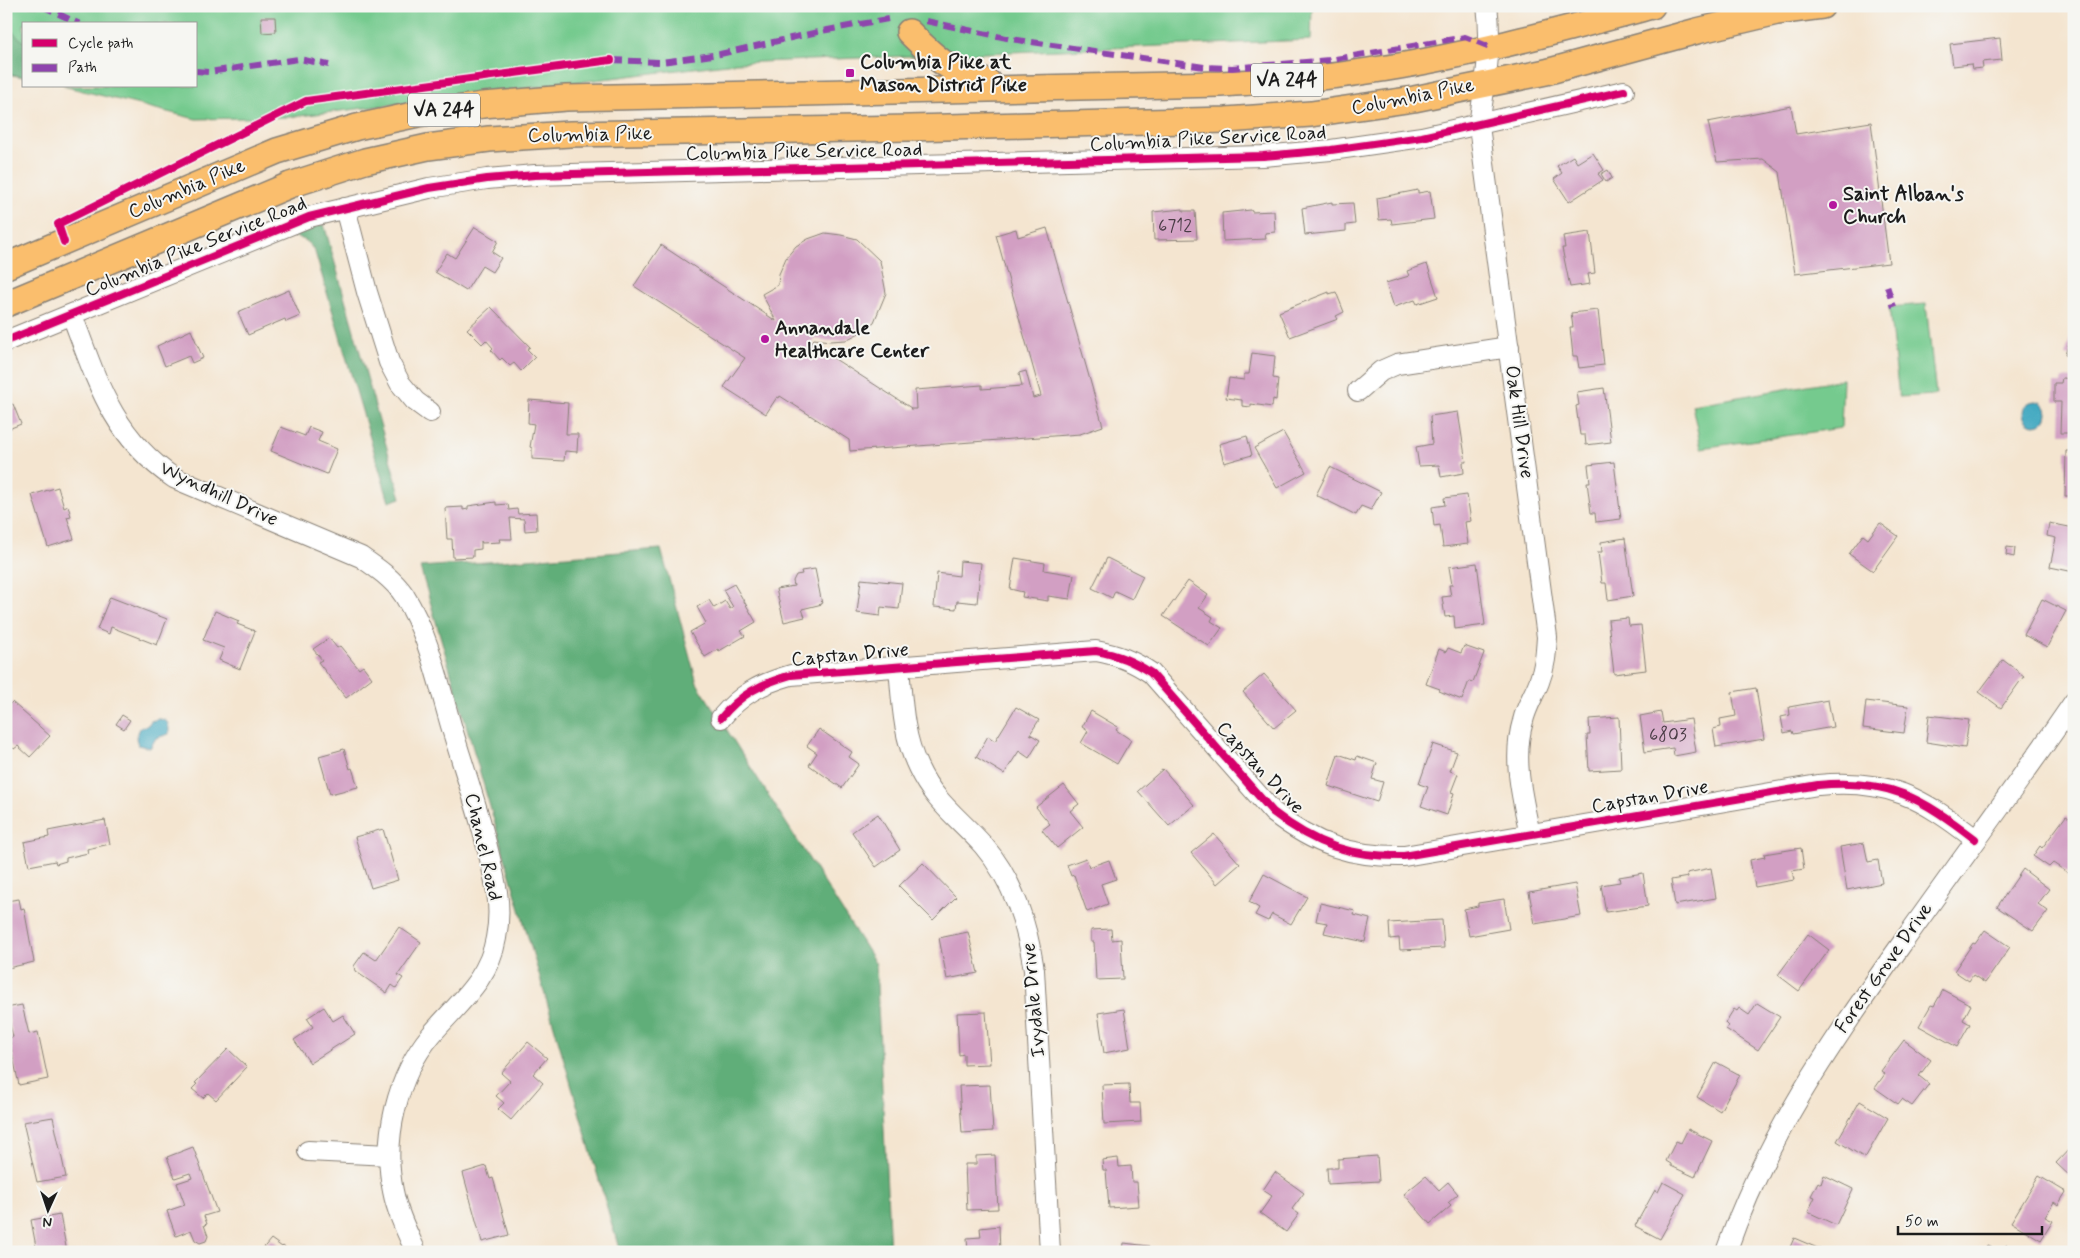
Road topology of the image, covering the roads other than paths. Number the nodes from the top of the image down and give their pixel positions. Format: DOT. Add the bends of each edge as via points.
graph roads {
  1 [pos="1487,6"];
  2 [pos="1652,6"];
  3 [pos="1822,6"];
  4 [pos="909,32"];
  5 [pos="1490,47"];
  6 [pos="1484,84"];
  7 [pos="1012,88"];
  8 [pos="1624,91"];
  9 [pos="1479,126"];
  10 [pos="345,208"];
  11 [pos="6,266"];
  12 [pos="6,304"];
  13 [pos="72,315"];
  14 [pos="6,341"];
  15 [pos="1509,347"];
  16 [pos="1358,391"];
  17 [pos="430,412"];
  18 [pos="386,575"];
  19 [pos="899,667"];
  20 [pos="2074,702"];
  21 [pos="720,718"];
  22 [pos="1530,834"];
  23 [pos="1975,840"];
  24 [pos="308,1151"];
  25 [pos="389,1155"];
  26 [pos="416,1252"];
  27 [pos="1050,1252"];
  28 [pos="1726,1252"];
  1 -- 5 [label="street, Oak Hill Drive"];
  2 -- 5 [label="main road, Columbia Pike / VA 244"];
  3 -- 6 [label="main road, Columbia Pike / VA 244" via="1768,14 1546,72"];
  4 -- 7 [label="main road" via="945,66 968,78"];
  5 -- 6 [label="street, Oak Hill Drive"];
  5 -- 7 [label="main road, Columbia Pike / VA 244" via="1369,71 1286,80"];
  6 -- 9 [label="street, Oak Hill Drive"];
  6 -- 12 [label="main road, Columbia Pike / VA 244" via="1346,110 1226,120 570,134 428,147 365,161 290,185"];
  7 -- 11 [label="main road, Columbia Pike / VA 244" via="566,98 418,114 357,127 277,151"];
  8 -- 9 [label="street, Columbia Pike Service Road"];
  9 -- 10 [label="street, Columbia Pike Service Road" via="1338,149 1263,156 535,175 429,188"];
  9 -- 15 [label="street, Oak Hill Drive"];
  10 -- 13 [label="street, Columbia Pike Service Road" via="309,217"];
  10 -- 17 [label="street" via="389,362 400,383 415,401"];
  13 -- 14 [label="street, Columbia Pike Service Road"];
  13 -- 18 [label="street, Wyndhill Drive" via="100,388 116,419 153,464 174,478 361,558"];
  15 -- 16 [label="street" via="1397,364 1381,371"];
  15 -- 22 [label="street, Oak Hill Drive" via="1547,637 1544,666 1518,742 1518,762"];
  18 -- 25 [label="street, Chanel Road" via="403,594 415,615 430,656 484,836 497,893 498,913 496,938 481,979 430,1036 413,1061 397,1105"];
  19 -- 21 [label="street, Capstan Drive" via="790,675 747,693"];
  19 -- 22 [label="street, Capstan Drive" via="1096,651 1116,654 1151,673 1273,812 1318,842 1351,852 1404,856"];
  19 -- 27 [label="street, Ivydale Drive" via="907,739 918,767 941,804 984,847 1002,873 1018,902 1028,934 1034,970"];
  20 -- 23 [label="street, Forest Grove Drive"];
  22 -- 23 [label="street, Capstan Drive" via="1843,782 1894,790 1920,801"];
  23 -- 28 [label="street, Forest Grove Drive" via="1812,1072 1762,1165"];
  24 -- 25 [label="street"];
  25 -- 26 [label="street, Chanel Road" via="392,1190"];
}
